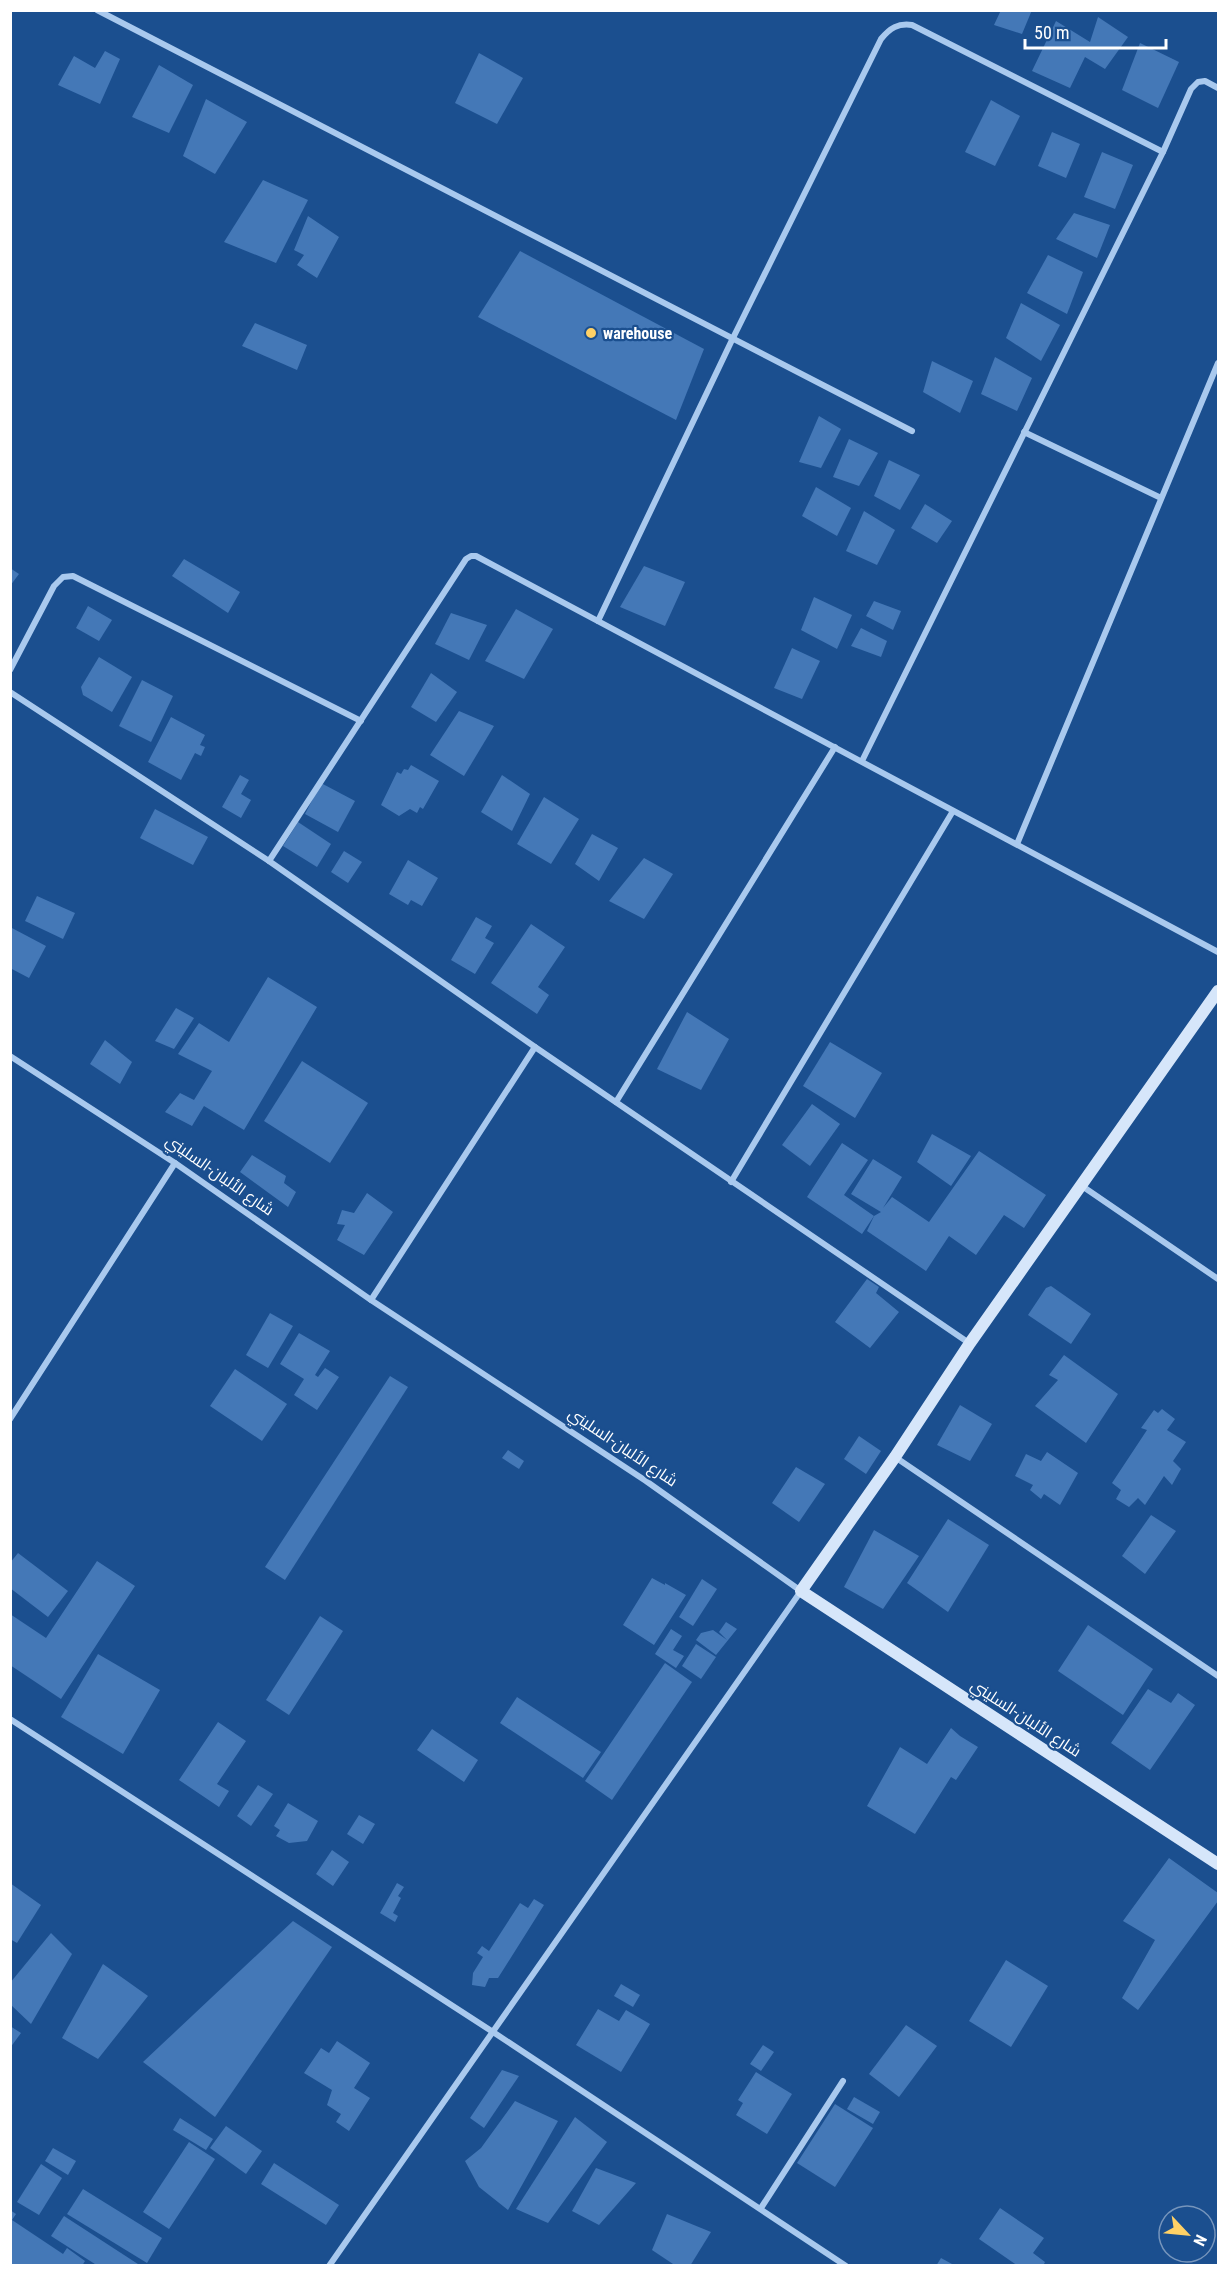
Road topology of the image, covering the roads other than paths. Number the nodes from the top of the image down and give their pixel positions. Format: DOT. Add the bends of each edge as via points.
graph roads {
  1 [pos="96,10"];
  2 [pos="1218,88"];
  3 [pos="1162,152"];
  4 [pos="732,340"];
  5 [pos="1218,363"];
  6 [pos="912,431"];
  7 [pos="1024,432"];
  8 [pos="1161,498"];
  9 [pos="598,621"];
  10 [pos="10,670"];
  11 [pos="10,692"];
  12 [pos="360,721"];
  13 [pos="835,747"];
  14 [pos="862,761"];
  15 [pos="953,811"];
  16 [pos="1017,844"];
  17 [pos="269,861"];
  18 [pos="1218,952"];
  19 [pos="1218,991"];
  20 [pos="535,1047"];
  21 [pos="10,1056"];
  22 [pos="616,1102"];
  23 [pos="175,1163"];
  24 [pos="731,1182"];
  25 [pos="1082,1186"];
  26 [pos="1218,1279"];
  27 [pos="371,1300"];
  28 [pos="970,1343"];
  29 [pos="10,1419"];
  30 [pos="895,1457"];
  31 [pos="801,1591"];
  32 [pos="1218,1676"];
  33 [pos="10,1719"];
  34 [pos="1218,1864"];
  35 [pos="493,2032"];
  36 [pos="843,2082"];
  37 [pos="761,2208"];
  38 [pos="329,2265"];
  39 [pos="846,2265"];
  1 -- 4 [label="street"];
  2 -- 3 [label="street" via="1205,81 1191,89"];
  3 -- 4 [label="street" via="902,23 881,39"];
  3 -- 7 [label="street"];
  4 -- 6 [label="street"];
  4 -- 9 [label="street"];
  5 -- 8 [label="street"];
  7 -- 8 [label="street"];
  7 -- 14 [label="street"];
  8 -- 16 [label="street"];
  9 -- 12 [label="street" via="471,556"];
  9 -- 13 [label="street"];
  10 -- 12 [label="street" via="54,586 63,577 73,576"];
  11 -- 17 [label="street"];
  12 -- 17 [label="street"];
  13 -- 14 [label="street"];
  13 -- 22 [label="street"];
  14 -- 15 [label="street"];
  15 -- 16 [label="street"];
  15 -- 24 [label="street"];
  16 -- 18 [label="street"];
  17 -- 20 [label="street"];
  19 -- 25 [label="street"];
  20 -- 22 [label="street"];
  20 -- 27 [label="street"];
  21 -- 23 [label="street, شارع الألبان-السليني"];
  22 -- 24 [label="street"];
  23 -- 27 [label="street, شارع الألبان-السليني"];
  23 -- 29 [label="street"];
  24 -- 28 [label="street"];
  25 -- 26 [label="street"];
  25 -- 28 [label="street"];
  27 -- 31 [label="street, شارع الألبان-السليني" via="646,1481"];
  28 -- 30 [label="street"];
  30 -- 31 [label="street"];
  30 -- 32 [label="street"];
  31 -- 34 [label="street, شارع الألبان-السليني"];
  31 -- 35 [label="street"];
  33 -- 35 [label="street"];
  35 -- 37 [label="street"];
  35 -- 38 [label="street"];
  36 -- 37 [label="street"];
  37 -- 39 [label="street"];
}
